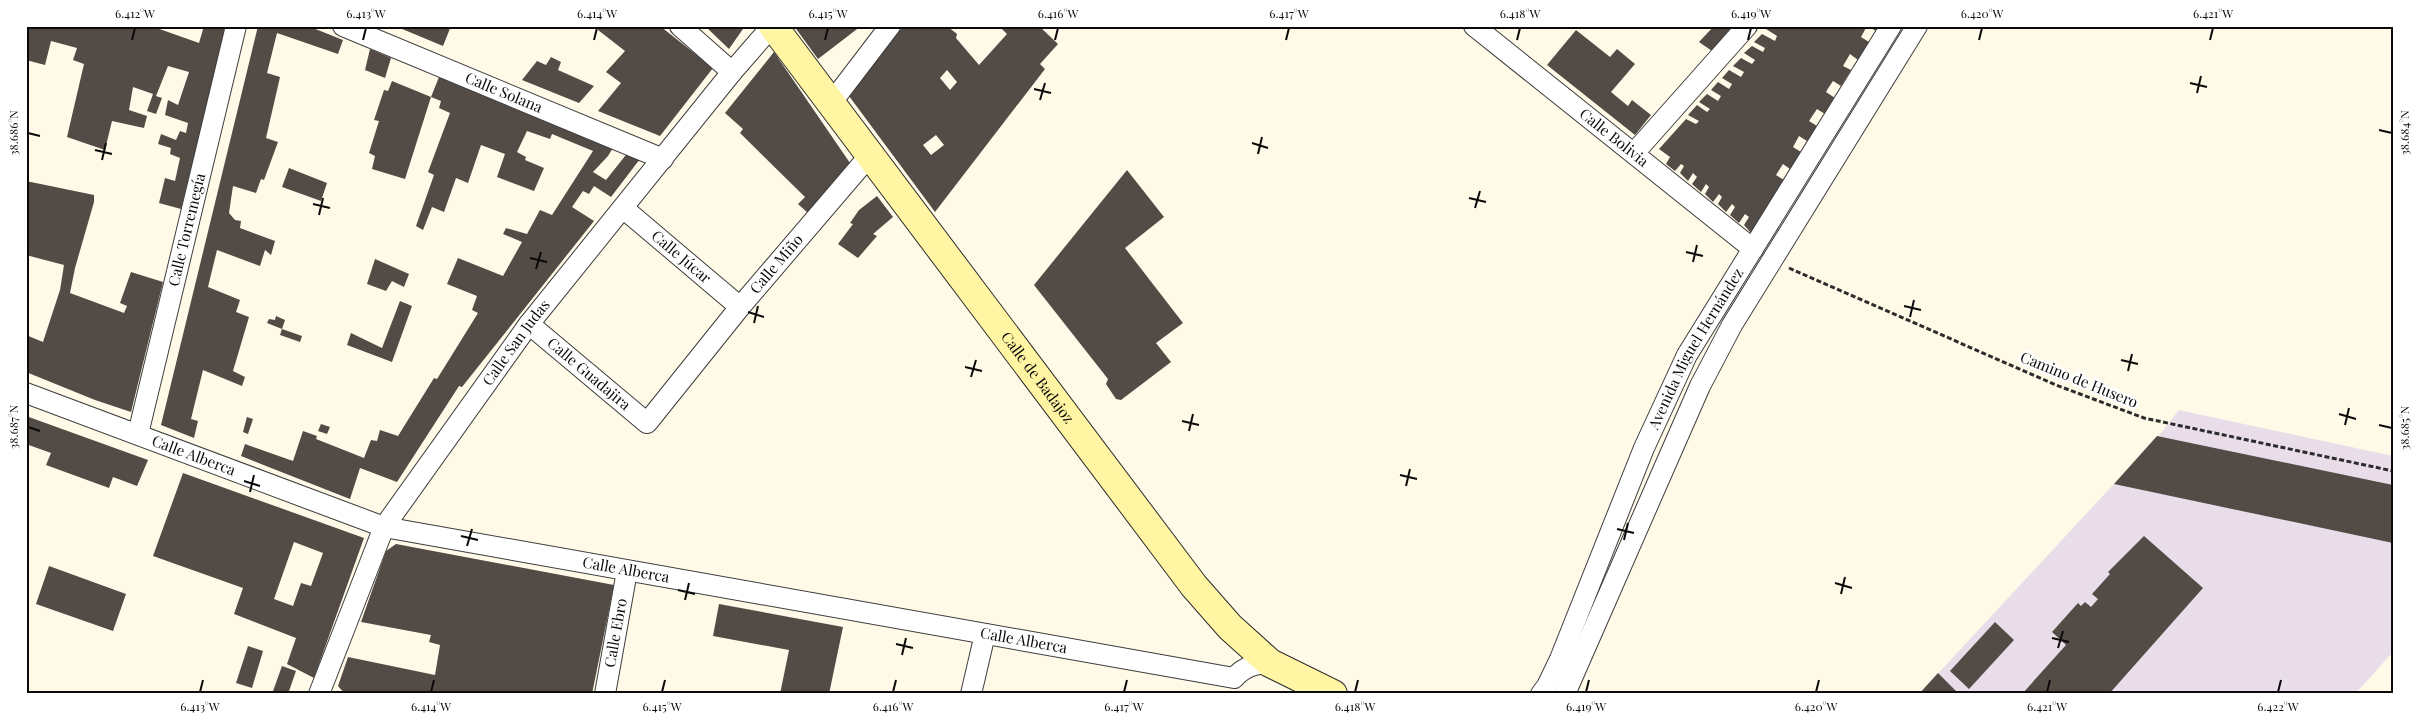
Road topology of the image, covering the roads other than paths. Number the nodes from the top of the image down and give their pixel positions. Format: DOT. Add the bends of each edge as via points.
graph roads {
  1 [pos="236,26"];
  2 [pos="342,26"];
  3 [pos="680,26"];
  4 [pos="773,26"];
  5 [pos="890,26"];
  6 [pos="1474,26"];
  7 [pos="1747,26"];
  8 [pos="1891,26"];
  9 [pos="1917,26"];
  10 [pos="732,72"];
  11 [pos="832,102"];
  12 [pos="1634,152"];
  13 [pos="870,155"];
  14 [pos="663,159"];
  15 [pos="623,208"];
  16 [pos="1752,248"];
  17 [pos="740,307"];
  18 [pos="529,324"];
  19 [pos="26,393"];
  20 [pos="647,423"];
  21 [pos="138,434"];
  22 [pos="384,528"];
  23 [pos="628,571"];
  24 [pos="985,634"];
  25 [pos="1270,663"];
  26 [pos="1234,686"];
  27 [pos="319,694"];
  28 [pos="605,694"];
  29 [pos="971,694"];
  30 [pos="1333,694"];
  31 [pos="1541,694"];
  32 [pos="1565,694"];
  1 -- 21 [label="street, Calle Torremegía"];
  2 -- 14 [label="street, Calle Solana"];
  3 -- 10 [label="street"];
  4 -- 10 [label="street, Calle San Judas"];
  4 -- 11 [label="street, Calle de Badajoz"];
  5 -- 11 [label="street"];
  6 -- 12 [label="street, Calle Bolivia"];
  7 -- 12 [label="street"];
  8 -- 16 [label="street, Avenida Miguel Hernández"];
  9 -- 32 [label="street, Avenida Miguel Hernández" via="1732,325 1700,386"];
  10 -- 14 [label="street, Calle San Judas"];
  11 -- 13 [label="street, Calle de Badajoz"];
  12 -- 16 [label="street, Calle Bolivia"];
  13 -- 17 [label="street, Calle Miño"];
  13 -- 25 [label="street, Calle de Badajoz" via="1194,586 1230,627"];
  14 -- 15 [label="street, Calle San Judas"];
  15 -- 17 [label="street, Calle Júcar"];
  15 -- 18 [label="street, Calle San Judas"];
  16 -- 31 [label="street, Avenida Miguel Hernández" via="1683,364 1644,448 1560,659"];
  17 -- 20 [label="street, Calle Miño"];
  18 -- 20 [label="street, Calle Guadajira"];
  18 -- 22 [label="street, Calle San Judas"];
  19 -- 21 [label="street, Calle Alberca"];
  21 -- 22 [label="street, Calle Alberca"];
  22 -- 23 [label="street, Calle Alberca"];
  22 -- 27 [label="street, Calle San Judas"];
  23 -- 24 [label="street, Calle Alberca"];
  23 -- 28 [label="street, Calle Ebro"];
  24 -- 26 [label="street, Calle Alberca"];
  24 -- 29 [label="street"];
  25 -- 26 [label="street, Calle Alberca" via="1241,670"];
  25 -- 30 [label="street, Calle de Badajoz"];
}
